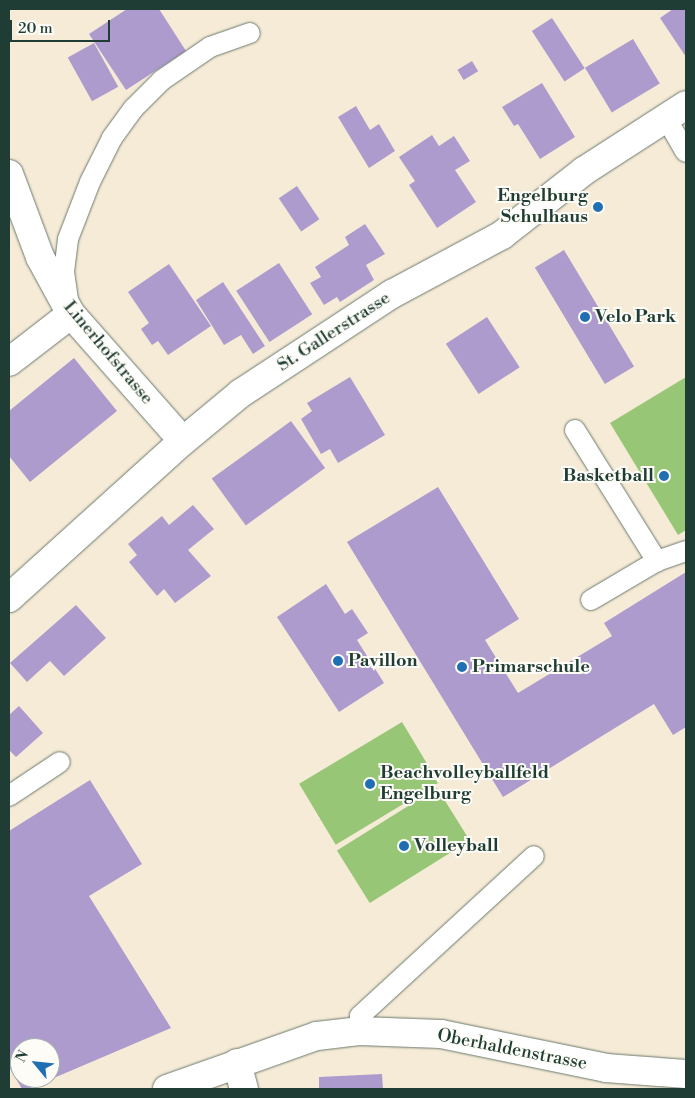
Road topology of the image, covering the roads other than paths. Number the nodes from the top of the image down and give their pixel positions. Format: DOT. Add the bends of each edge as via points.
graph roads {
  1 [pos="250,33"];
  2 [pos="676,112"];
  3 [pos="686,152"];
  4 [pos="9,174"];
  5 [pos="71,314"];
  6 [pos="9,362"];
  7 [pos="575,430"];
  8 [pos="183,441"];
  9 [pos="686,551"];
  10 [pos="657,561"];
  11 [pos="9,598"];
  12 [pos="591,600"];
  13 [pos="60,762"];
  14 [pos="9,796"];
  15 [pos="534,856"];
  16 [pos="359,1031"];
  17 [pos="237,1063"];
  18 [pos="686,1074"];
  19 [pos="167,1089"];
  20 [pos="244,1089"];
  1 -- 5 [label="lane" via="210,47 162,80 133,109 112,138 90,182 68,239 64,272"];
  2 -- 3 [label="lane"];
  2 -- 8 [label="street, St. Gallerstrasse" via="584,171 502,235 392,294 242,393"];
  4 -- 5 [label="street, Linerhofstrasse" via="40,257"];
  5 -- 6 [label="street"];
  5 -- 8 [label="street, Linerhofstrasse"];
  7 -- 10 [label="lane"];
  8 -- 11 [label="street, St. Gallerstrasse"];
  9 -- 10 [label="lane"];
  10 -- 12 [label="lane"];
  13 -- 14 [label="lane"];
  15 -- 16 [label="lane" via="360,1016"];
  16 -- 17 [label="street, Oberhaldenstrasse" via="317,1036"];
  16 -- 18 [label="street, Oberhaldenstrasse" via="441,1034 606,1068"];
  17 -- 19 [label="street, Oberhaldenstrasse"];
  17 -- 20 [label="street"];
}
